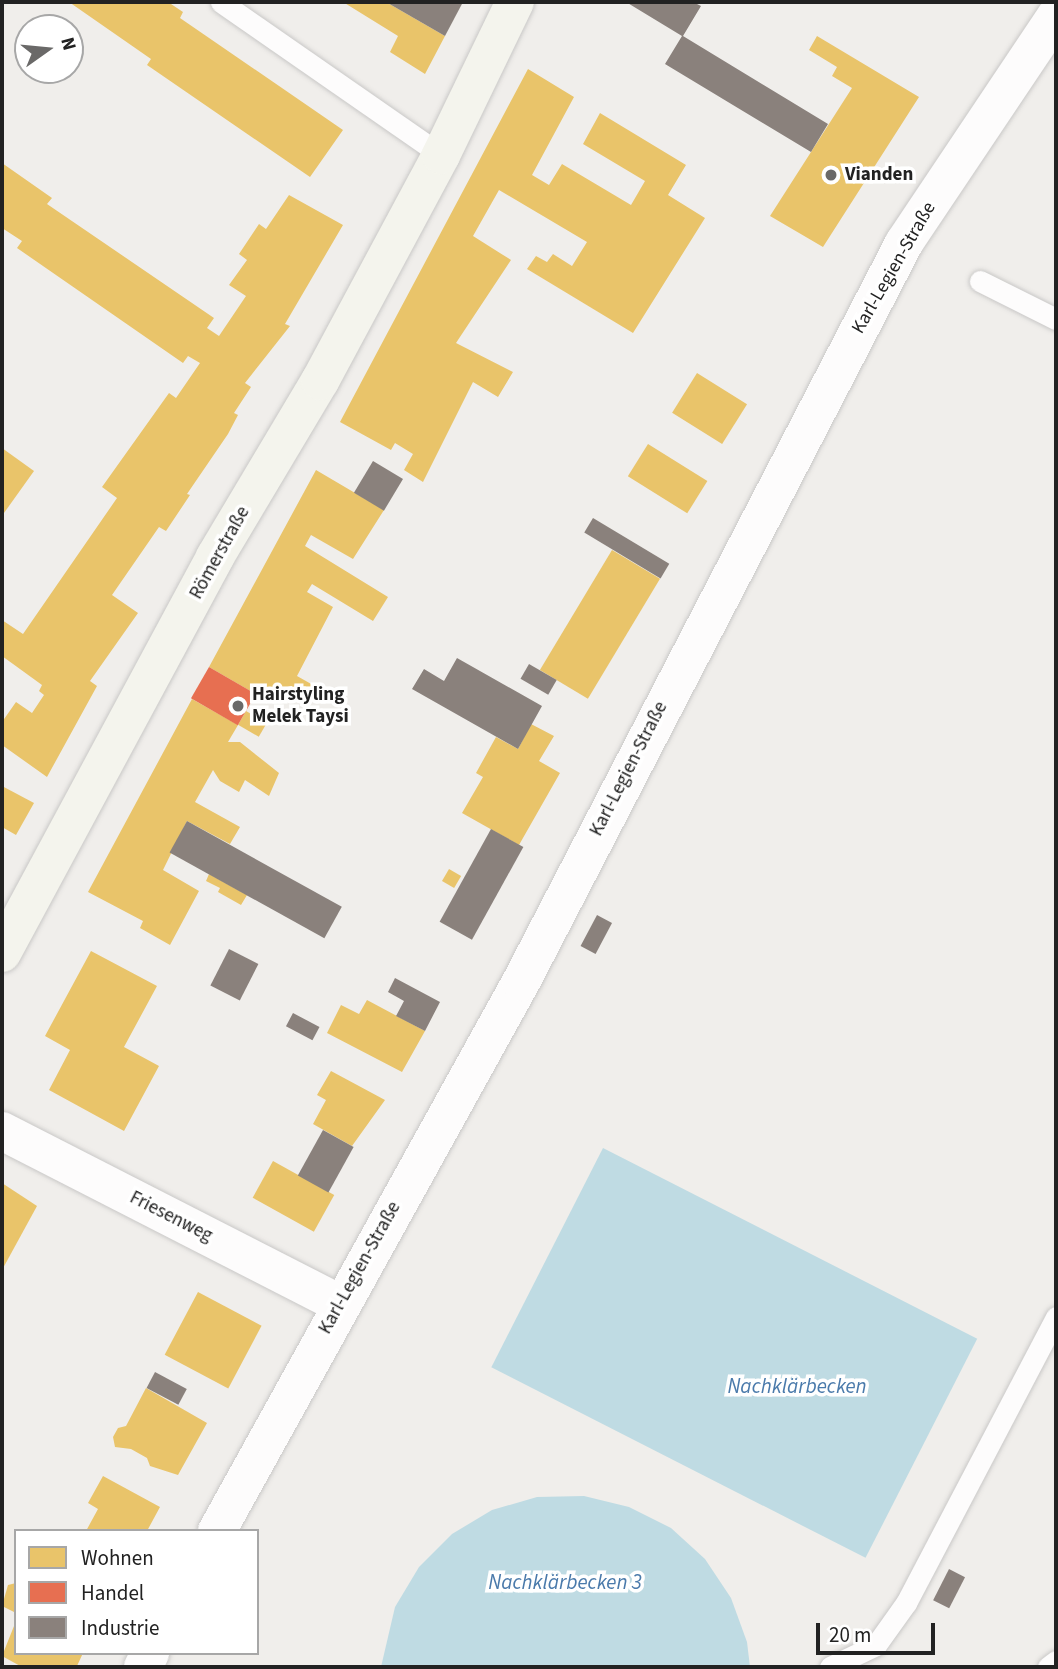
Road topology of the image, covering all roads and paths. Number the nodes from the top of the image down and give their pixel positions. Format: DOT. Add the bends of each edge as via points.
graph roads {
  1 [pos="221,2"];
  2 [pos="515,2"];
  3 [pos="1056,16"];
  4 [pos="441,155"];
  5 [pos="980,281"];
  6 [pos="1056,319"];
  7 [pos="2,953"];
  8 [pos="2,1131"];
  9 [pos="340,1304"];
  10 [pos="1056,1317"];
  11 [pos="218,1529"];
  12 [pos="1056,1661"];
  13 [pos="831,1667"];
  14 [pos="1048,1667"];
  1 -- 4 [label="lane"];
  2 -- 4 [label="street, Römerstraße"];
  3 -- 9 [label="street, Karl-Legien-Straße" via="904,243 521,982"];
  4 -- 7 [label="street, Römerstraße" via="320,381 215,557"];
  5 -- 6 [label="lane"];
  8 -- 9 [label="street, Friesenweg"];
  9 -- 11 [label="street, Karl-Legien-Straße"];
  10 -- 13 [label="lane" via="906,1603 876,1645"];
  12 -- 14 [label="lane"];
}
